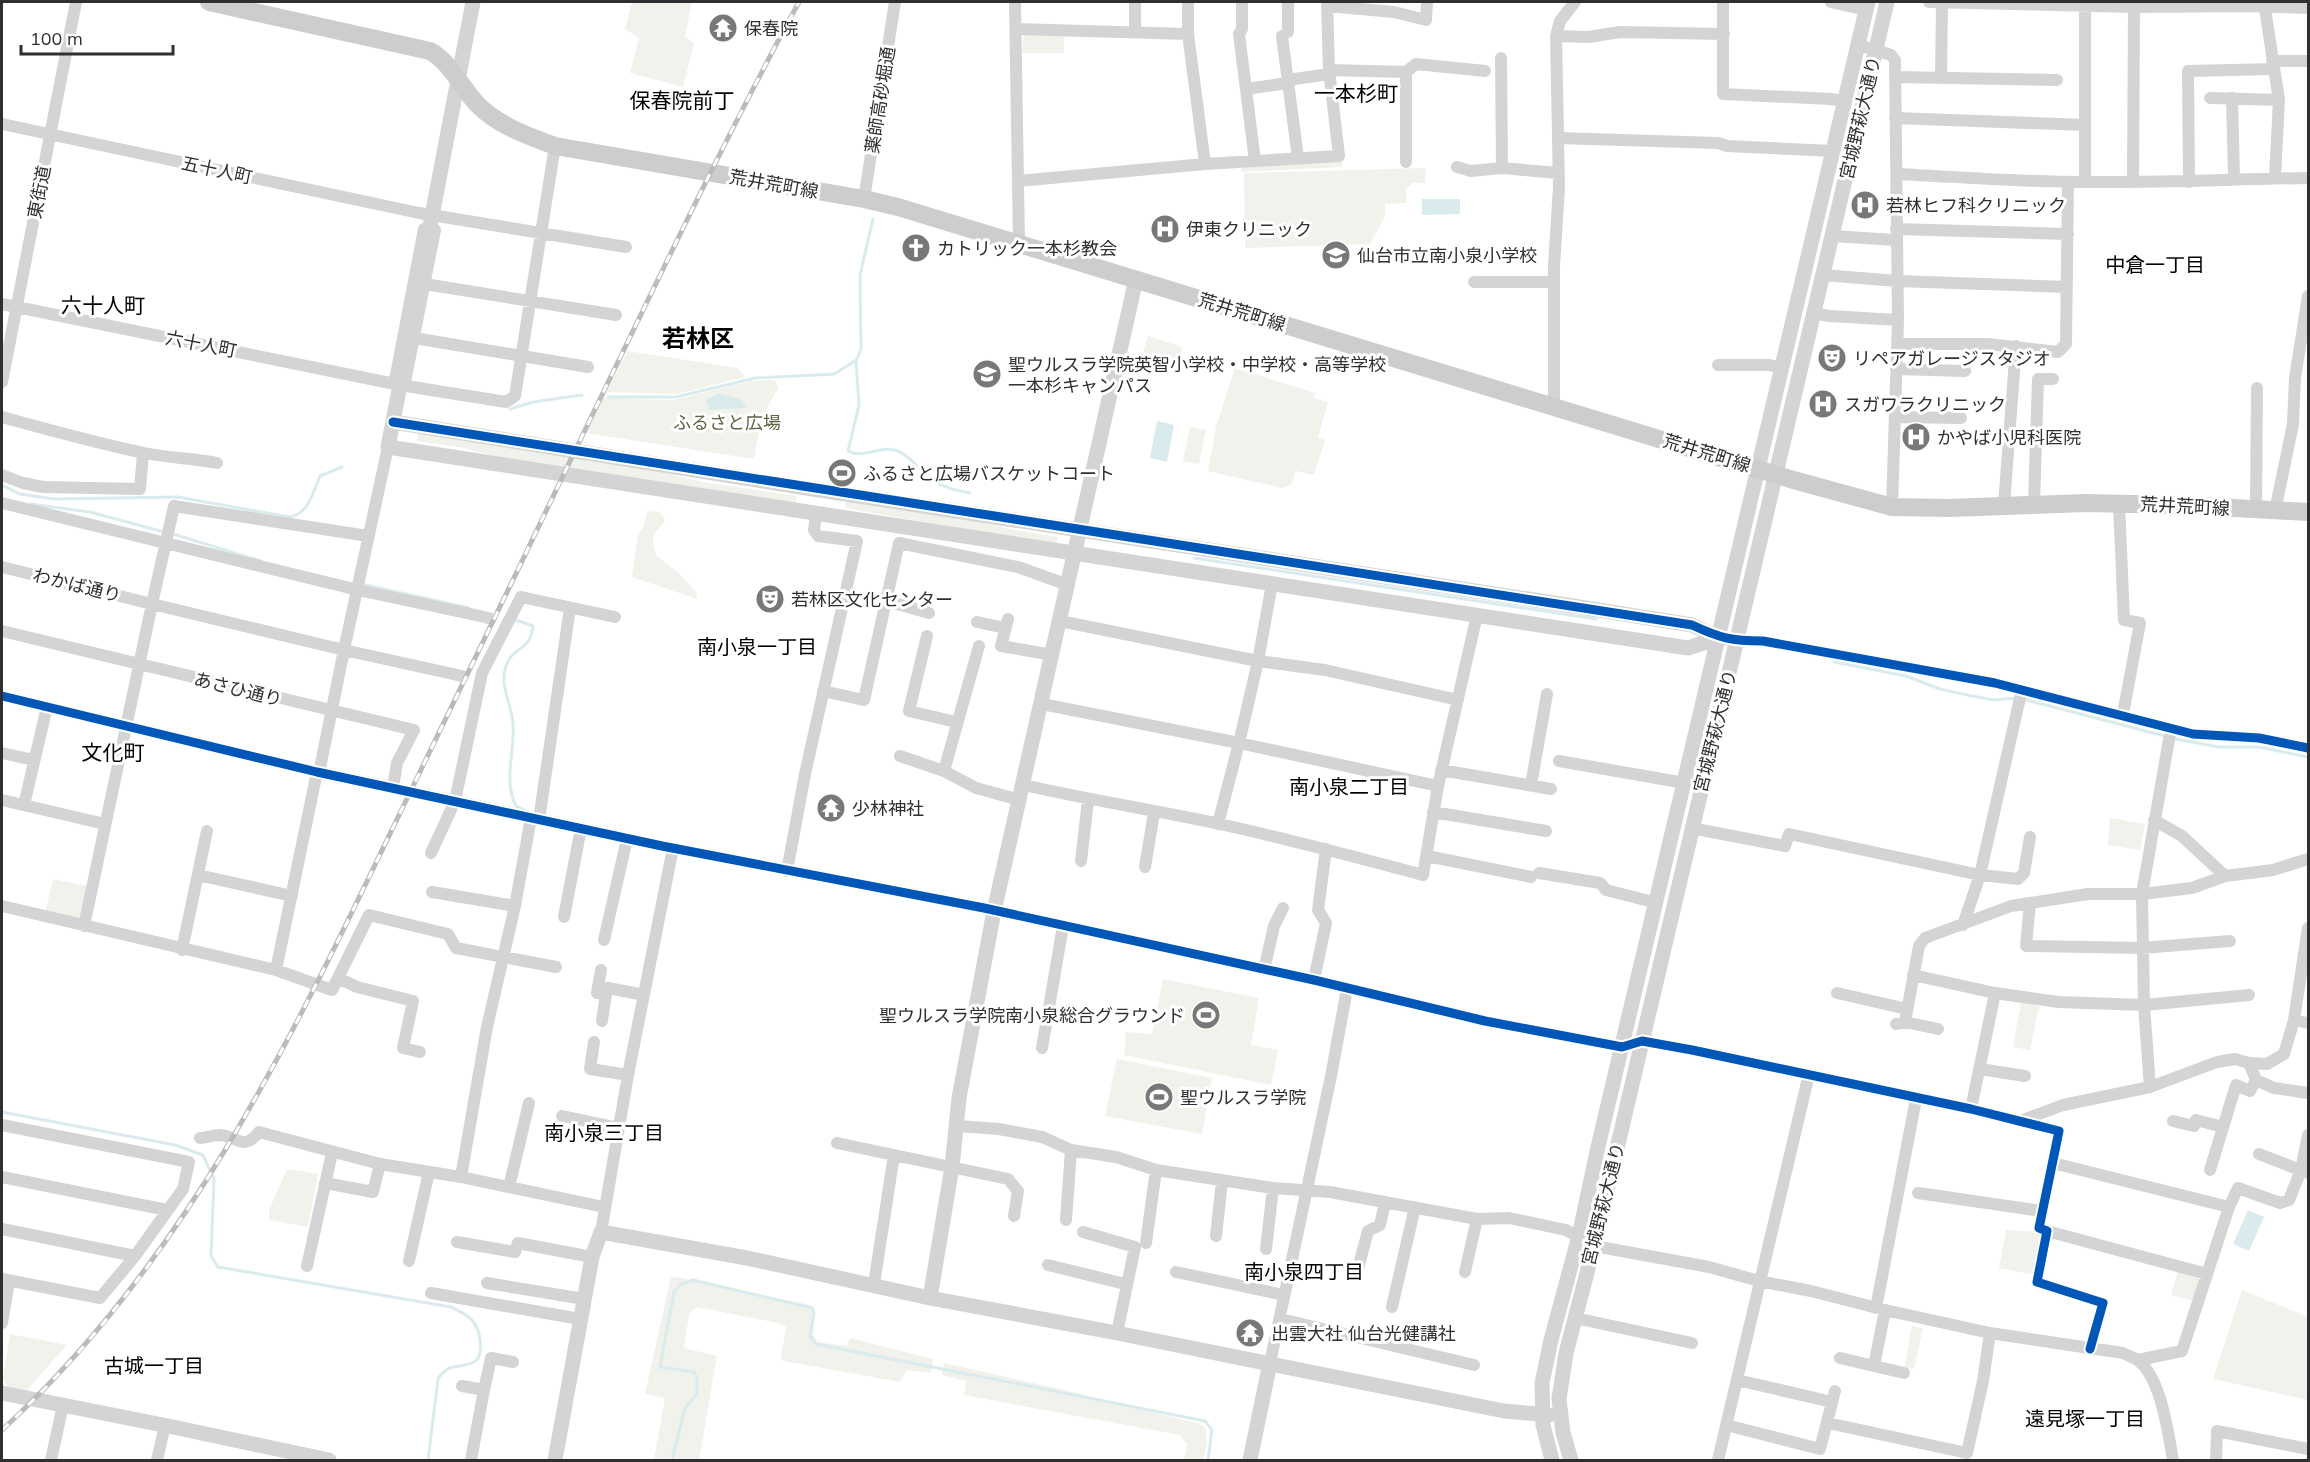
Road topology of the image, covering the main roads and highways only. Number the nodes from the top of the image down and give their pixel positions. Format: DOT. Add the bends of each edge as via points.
graph roads {
  1 [pos="209,2"];
  2 [pos="2308,512"];
  1 -- 2 [label="main road, 荒井荒町線" via="424,49 435,54 478,105 521,133 555,146 898,207 1892,507 2119,504"];
}
